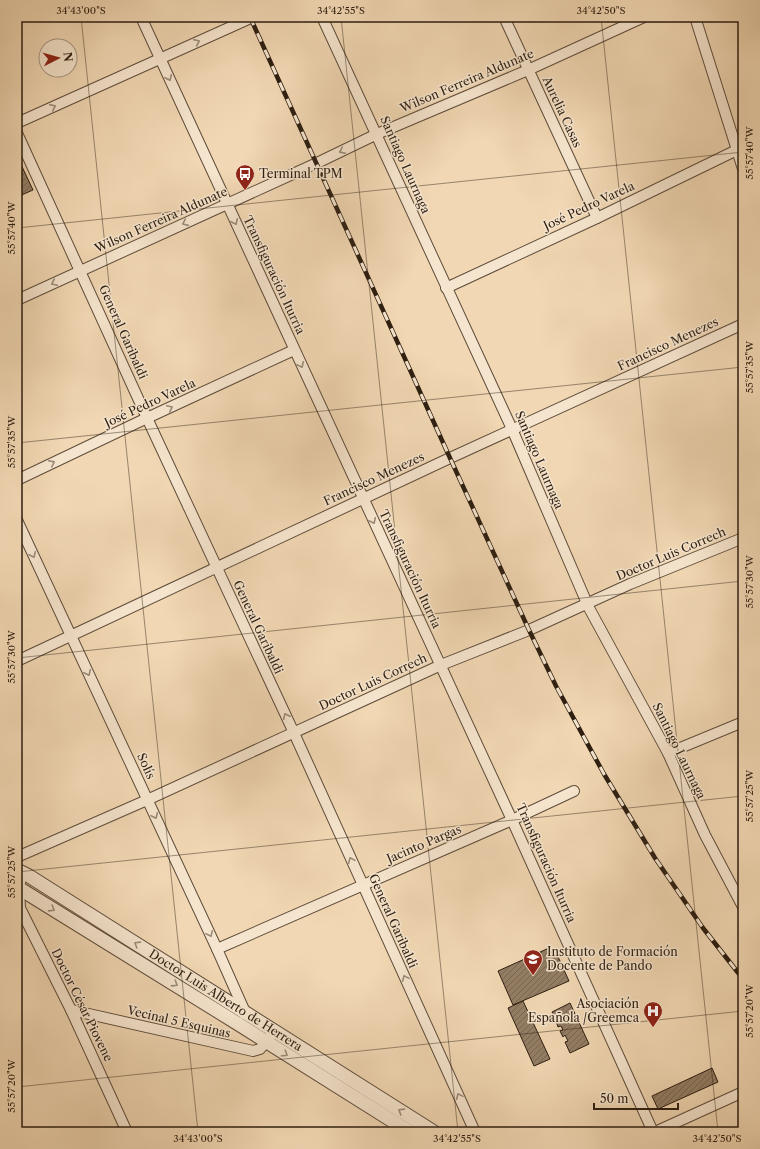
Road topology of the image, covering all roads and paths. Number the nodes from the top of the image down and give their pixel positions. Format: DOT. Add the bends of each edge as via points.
graph roads {
  1 [pos="141,17"];
  2 [pos="253,17"];
  3 [pos="322,17"];
  4 [pos="504,17"];
  5 [pos="644,17"];
  6 [pos="695,17"];
  7 [pos="160,58"];
  8 [pos="528,70"];
  9 [pos="17,123"];
  10 [pos="17,133"];
  11 [pos="377,134"];
  12 [pos="740,148"];
  13 [pos="743,169"];
  14 [pos="227,204"];
  15 [pos="597,218"];
  16 [pos="80,270"];
  17 [pos="446,288"];
  18 [pos="17,300"];
  19 [pos="743,324"];
  20 [pos="294,350"];
  21 [pos="147,418"];
  22 [pos="512,429"];
  23 [pos="17,480"];
  24 [pos="363,498"];
  25 [pos="17,520"];
  26 [pos="743,538"];
  27 [pos="216,567"];
  28 [pos="587,604"];
  29 [pos="70,636"];
  30 [pos="17,661"];
  31 [pos="441,665"];
  32 [pos="743,722"];
  33 [pos="294,733"];
  34 [pos="668,753"];
  35 [pos="574,792"];
  36 [pos="147,800"];
  37 [pos="512,820"];
  38 [pos="17,857"];
  39 [pos="20,871"];
  40 [pos="363,885"];
  41 [pos="18,888"];
  42 [pos="743,906"];
  43 [pos="217,949"];
  44 [pos="71,1010"];
  45 [pos="244,1012"];
  46 [pos="240,1025"];
  47 [pos="273,1031"];
  48 [pos="267,1042"];
  49 [pos="743,1092"];
  50 [pos="127,1132"];
  51 [pos="410,1132"];
  52 [pos="434,1132"];
  53 [pos="475,1132"];
  54 [pos="654,1132"];
  1 -- 7 [label="street, Transfiguración Iturria"];
  7 -- 2 [label="street, one-way"];
  3 -- 11 [label="street, Santiago Laurnaga"];
  4 -- 8 [label="street, Aurelia Casas"];
  5 -- 8 [label="street, Wilson Ferreira Aldunate"];
  6 -- 12 [label="street"];
  9 -- 7 [label="street, one-way"];
  7 -- 14 [label="street, Transfiguración Iturria, one-way"];
  8 -- 11 [label="street, Wilson Ferreira Aldunate"];
  8 -- 15 [label="street, Aurelia Casas"];
  10 -- 16 [label="street, General Garibaldi"];
  11 -- 14 [label="street, Wilson Ferreira Aldunate, one-way"];
  11 -- 17 [label="street, Santiago Laurnaga"];
  12 -- 13 [label="street"];
  12 -- 15 [label="street, José Pedro Varela"];
  14 -- 16 [label="street, Wilson Ferreira Aldunate, one-way"];
  14 -- 20 [label="street, Transfiguración Iturria, one-way"];
  15 -- 17 [label="street, José Pedro Varela"];
  16 -- 18 [label="street, Wilson Ferreira Aldunate, one-way"];
  16 -- 21 [label="street, General Garibaldi"];
  17 -- 22 [label="street, Santiago Laurnaga"];
  19 -- 22 [label="street, Francisco Menezes"];
  21 -- 20 [label="street, José Pedro Varela, one-way"];
  20 -- 24 [label="street, Transfiguración Iturria, one-way"];
  23 -- 21 [label="street, José Pedro Varela, one-way"];
  21 -- 27 [label="street, General Garibaldi"];
  22 -- 24 [label="street, Francisco Menezes"];
  22 -- 28 [label="street, Santiago Laurnaga"];
  24 -- 27 [label="street, Francisco Menezes"];
  24 -- 31 [label="street, Transfiguración Iturria, one-way"];
  25 -- 29 [label="street, Solís, one-way"];
  26 -- 28 [label="street, Doctor Luis Correch"];
  27 -- 29 [label="street, Francisco Menezes"];
  33 -- 27 [label="street, General Garibaldi, one-way"];
  28 -- 31 [label="street, Doctor Luis Correch"];
  28 -- 34 [label="street, Santiago Laurnaga"];
  29 -- 30 [label="street, Francisco Menezes"];
  29 -- 36 [label="street, Solís, one-way"];
  31 -- 33 [label="street, Doctor Luis Correch"];
  31 -- 37 [label="street, Transfiguración Iturria"];
  32 -- 34 [label="street"];
  33 -- 36 [label="street, Doctor Luis Correch"];
  40 -- 33 [label="street, General Garibaldi, one-way"];
  34 -- 42 [label="street, Santiago Laurnaga" via="705,835"];
  35 -- 37 [label="street, Jacinto Pargas"];
  36 -- 38 [label="street, Doctor Luis Correch"];
  36 -- 43 [label="street, Solís, one-way"];
  37 -- 40 [label="street, Jacinto Pargas"];
  37 -- 54 [label="street, Transfiguración Iturria"];
  39 -- 41 [label="street, Doctor César Piovene"];
  45 -- 39 [label="street, Doctor Luis Alberto de Herrera, one-way"];
  40 -- 43 [label="street, Jacinto Pargas"];
  53 -- 40 [label="street, General Garibaldi, one-way"];
  41 -- 44 [label="street, Doctor César Piovene" via="20,908"];
  41 -- 46 [label="street, Doctor Luis Alberto de Herrera, one-way"];
  43 -- 45 [label="street, Solís"];
  44 -- 48 [label="street, Vecinal 5 Esquinas" via="253,1051 260,1049"];
  44 -- 50 [label="street, Doctor César Piovene"];
  45 -- 46 [label="street"];
  45 -- 47 [label="street, Doctor Luis Alberto de Herrera"];
  46 -- 48 [label="street, Doctor Luis Alberto de Herrera"];
  47 -- 48 [label="street"];
  52 -- 47 [label="street, Doctor Luis Alberto de Herrera, one-way"];
  48 -- 51 [label="street, Doctor Luis Alberto de Herrera, one-way"];
  49 -- 54 [label="street"];
}
